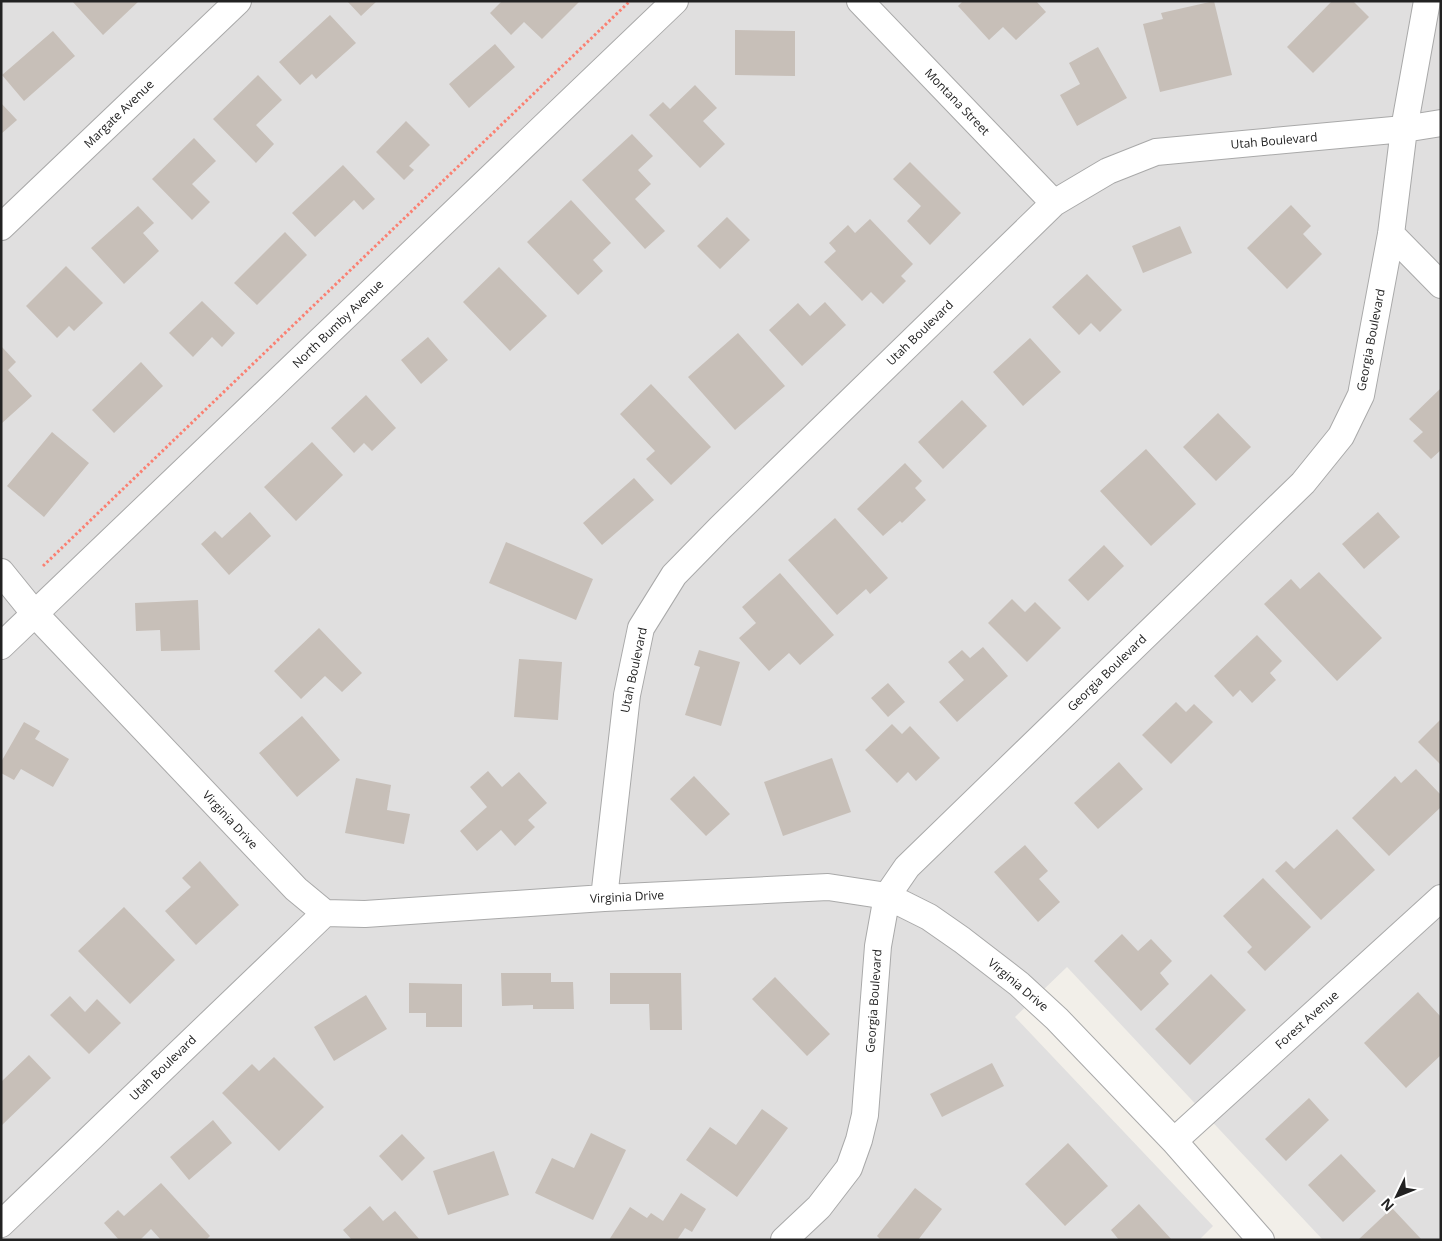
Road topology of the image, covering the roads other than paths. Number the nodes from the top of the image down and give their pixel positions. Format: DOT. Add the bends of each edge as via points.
graph roads {
  1 [pos="238,1"];
  2 [pos="675,1"];
  3 [pos="860,1"];
  4 [pos="1427,1"];
  5 [pos="1441,123"];
  6 [pos="1404,129"];
  7 [pos="1054,203"];
  8 [pos="1,227"];
  9 [pos="1391,234"];
  10 [pos="1441,285"];
  11 [pos="1,572"];
  12 [pos="35,614"];
  13 [pos="1,646"];
  14 [pos="888,896"];
  15 [pos="604,898"];
  16 [pos="1438,907"];
  17 [pos="325,912"];
  18 [pos="1174,1141"];
  19 [pos="1,1224"];
  20 [pos="1237,1227"];
  21 [pos="784,1240"];
  22 [pos="1261,1240"];
  1 -- 8 [label="street, Margate Avenue"];
  2 -- 12 [label="street, North Bumby Avenue"];
  3 -- 7 [label="street, Montana Street"];
  4 -- 6 [label="street"];
  5 -- 6 [label="street"];
  6 -- 7 [label="street, Utah Boulevard" via="1156,152 1108,171"];
  6 -- 9 [label="street, Georgia Boulevard"];
  7 -- 15 [label="street, Utah Boulevard" via="674,574 640,628 627,695"];
  9 -- 10 [label="street"];
  9 -- 14 [label="street, Georgia Boulevard" via="1360,396 1341,436 1303,483 907,867"];
  11 -- 12 [label="street, Virginia Drive"];
  12 -- 13 [label="street, North Bumby Avenue"];
  12 -- 17 [label="street, Virginia Drive" via="296,889"];
  14 -- 15 [label="street, Virginia Drive" via="828,887"];
  14 -- 18 [label="street, Virginia Drive" via="929,917 1019,984 1057,1018"];
  14 -- 21 [label="street, Georgia Boulevard" via="878,946 865,1115 859,1140 849,1168 818,1207"];
  15 -- 17 [label="street, Virginia Drive" via="365,914"];
  16 -- 18 [label="street, Forest Avenue"];
  17 -- 19 [label="street, Utah Boulevard"];
  18 -- 20 [label="street, Virginia Drive"];
  20 -- 22 [label="street, Virginia Drive"];
}
